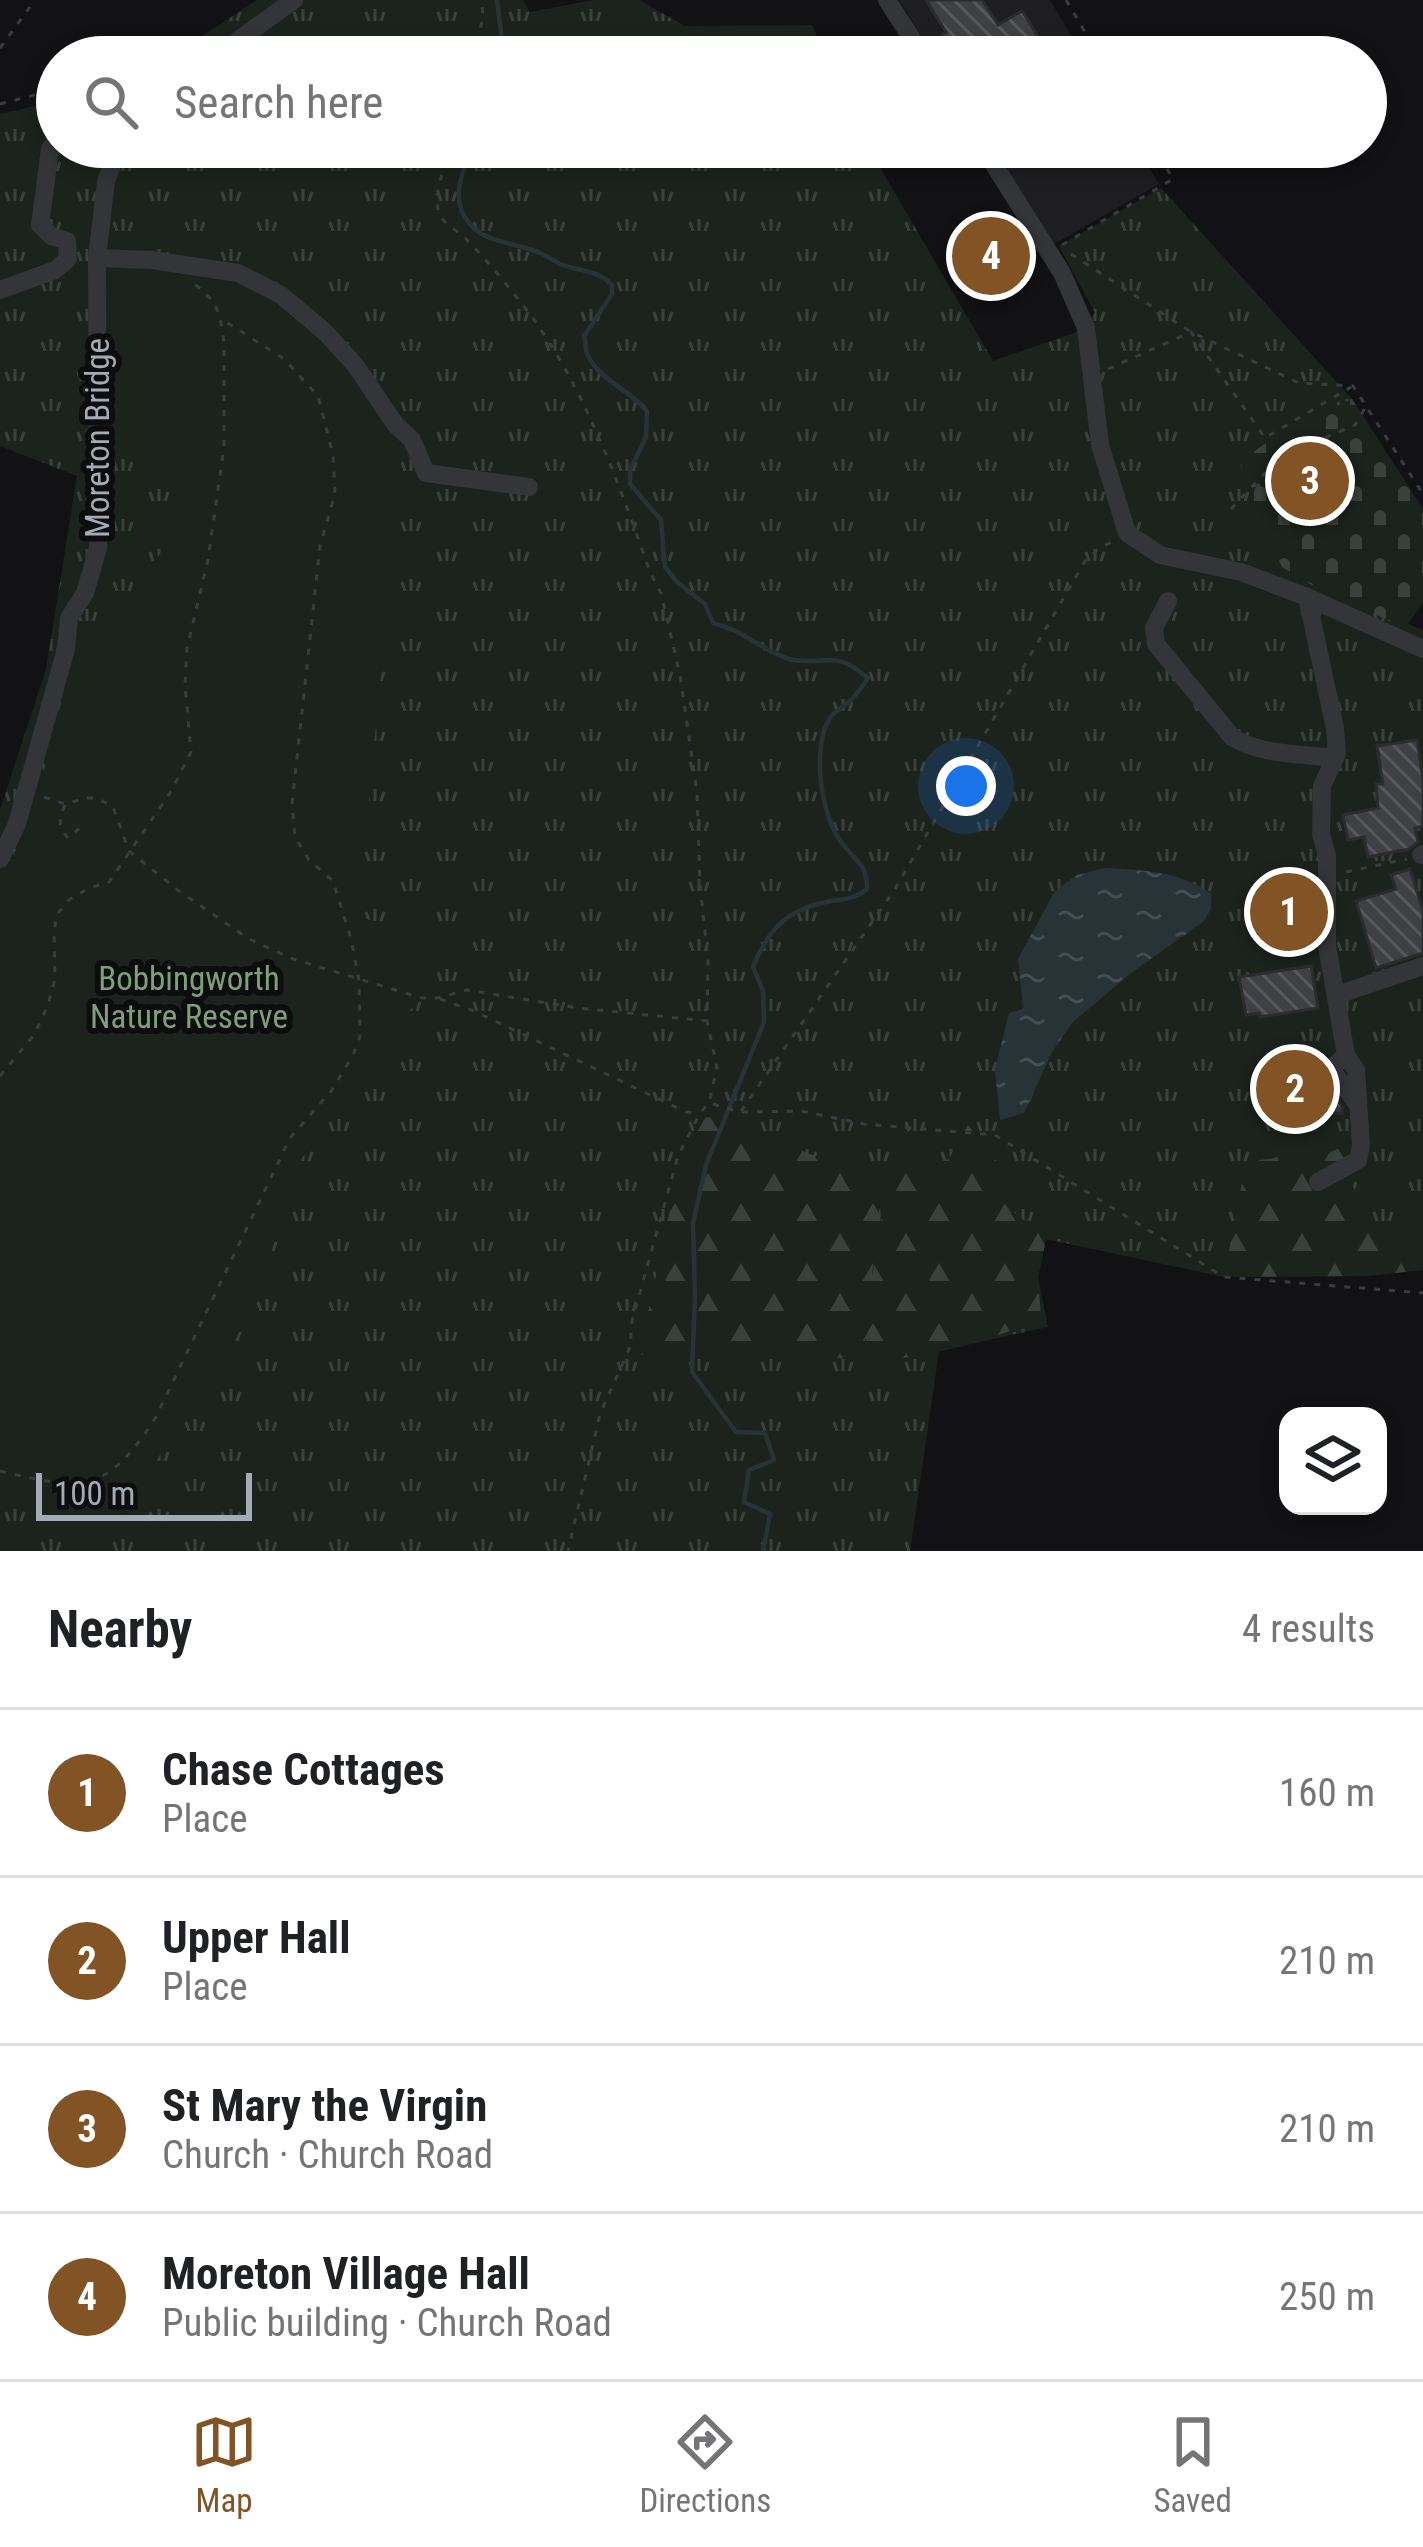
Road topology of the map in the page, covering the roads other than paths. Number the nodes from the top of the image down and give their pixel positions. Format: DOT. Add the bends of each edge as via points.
graph roads {
  1 [pos="294,0"];
  2 [pos="887,0"];
  3 [pos="244,36"];
  4 [pos="910,36"];
  5 [pos="48,168"];
  6 [pos="111,168"];
  7 [pos="1003,168"];
  8 [pos="97,258"];
  9 [pos="0,290"];
  10 [pos="529,487"];
  11 [pos="1307,597"];
  12 [pos="1168,602"];
  13 [pos="1423,649"];
  14 [pos="1335,758"];
  15 [pos="0,859"];
  16 [pos="1423,966"];
  17 [pos="1337,995"];
  18 [pos="1318,1182"];
  1 -- 3 [label="street"];
  2 -- 4 [label="street"];
  5 -- 9 [label="street" via="40,225 68,241 68,259"];
  6 -- 8 [label="street, Moreton Bridge"];
  7 -- 11 [label="street" via="1086,328 1100,445 1127,533 1160,555"];
  8 -- 10 [label="street" via="238,273 281,295 356,366 412,440 426,473"];
  8 -- 15 [label="street, Moreton Bridge" via="98,548 86,593 69,618"];
  11 -- 13 [label="street"];
  11 -- 14 [label="street"];
  12 -- 14 [label="street" via="1154,628 1156,644 1232,737"];
  14 -- 17 [label="street" via="1322,786 1321,834"];
  16 -- 17 [label="street"];
  17 -- 18 [label="street" via="1356,1070 1361,1156"];
}
